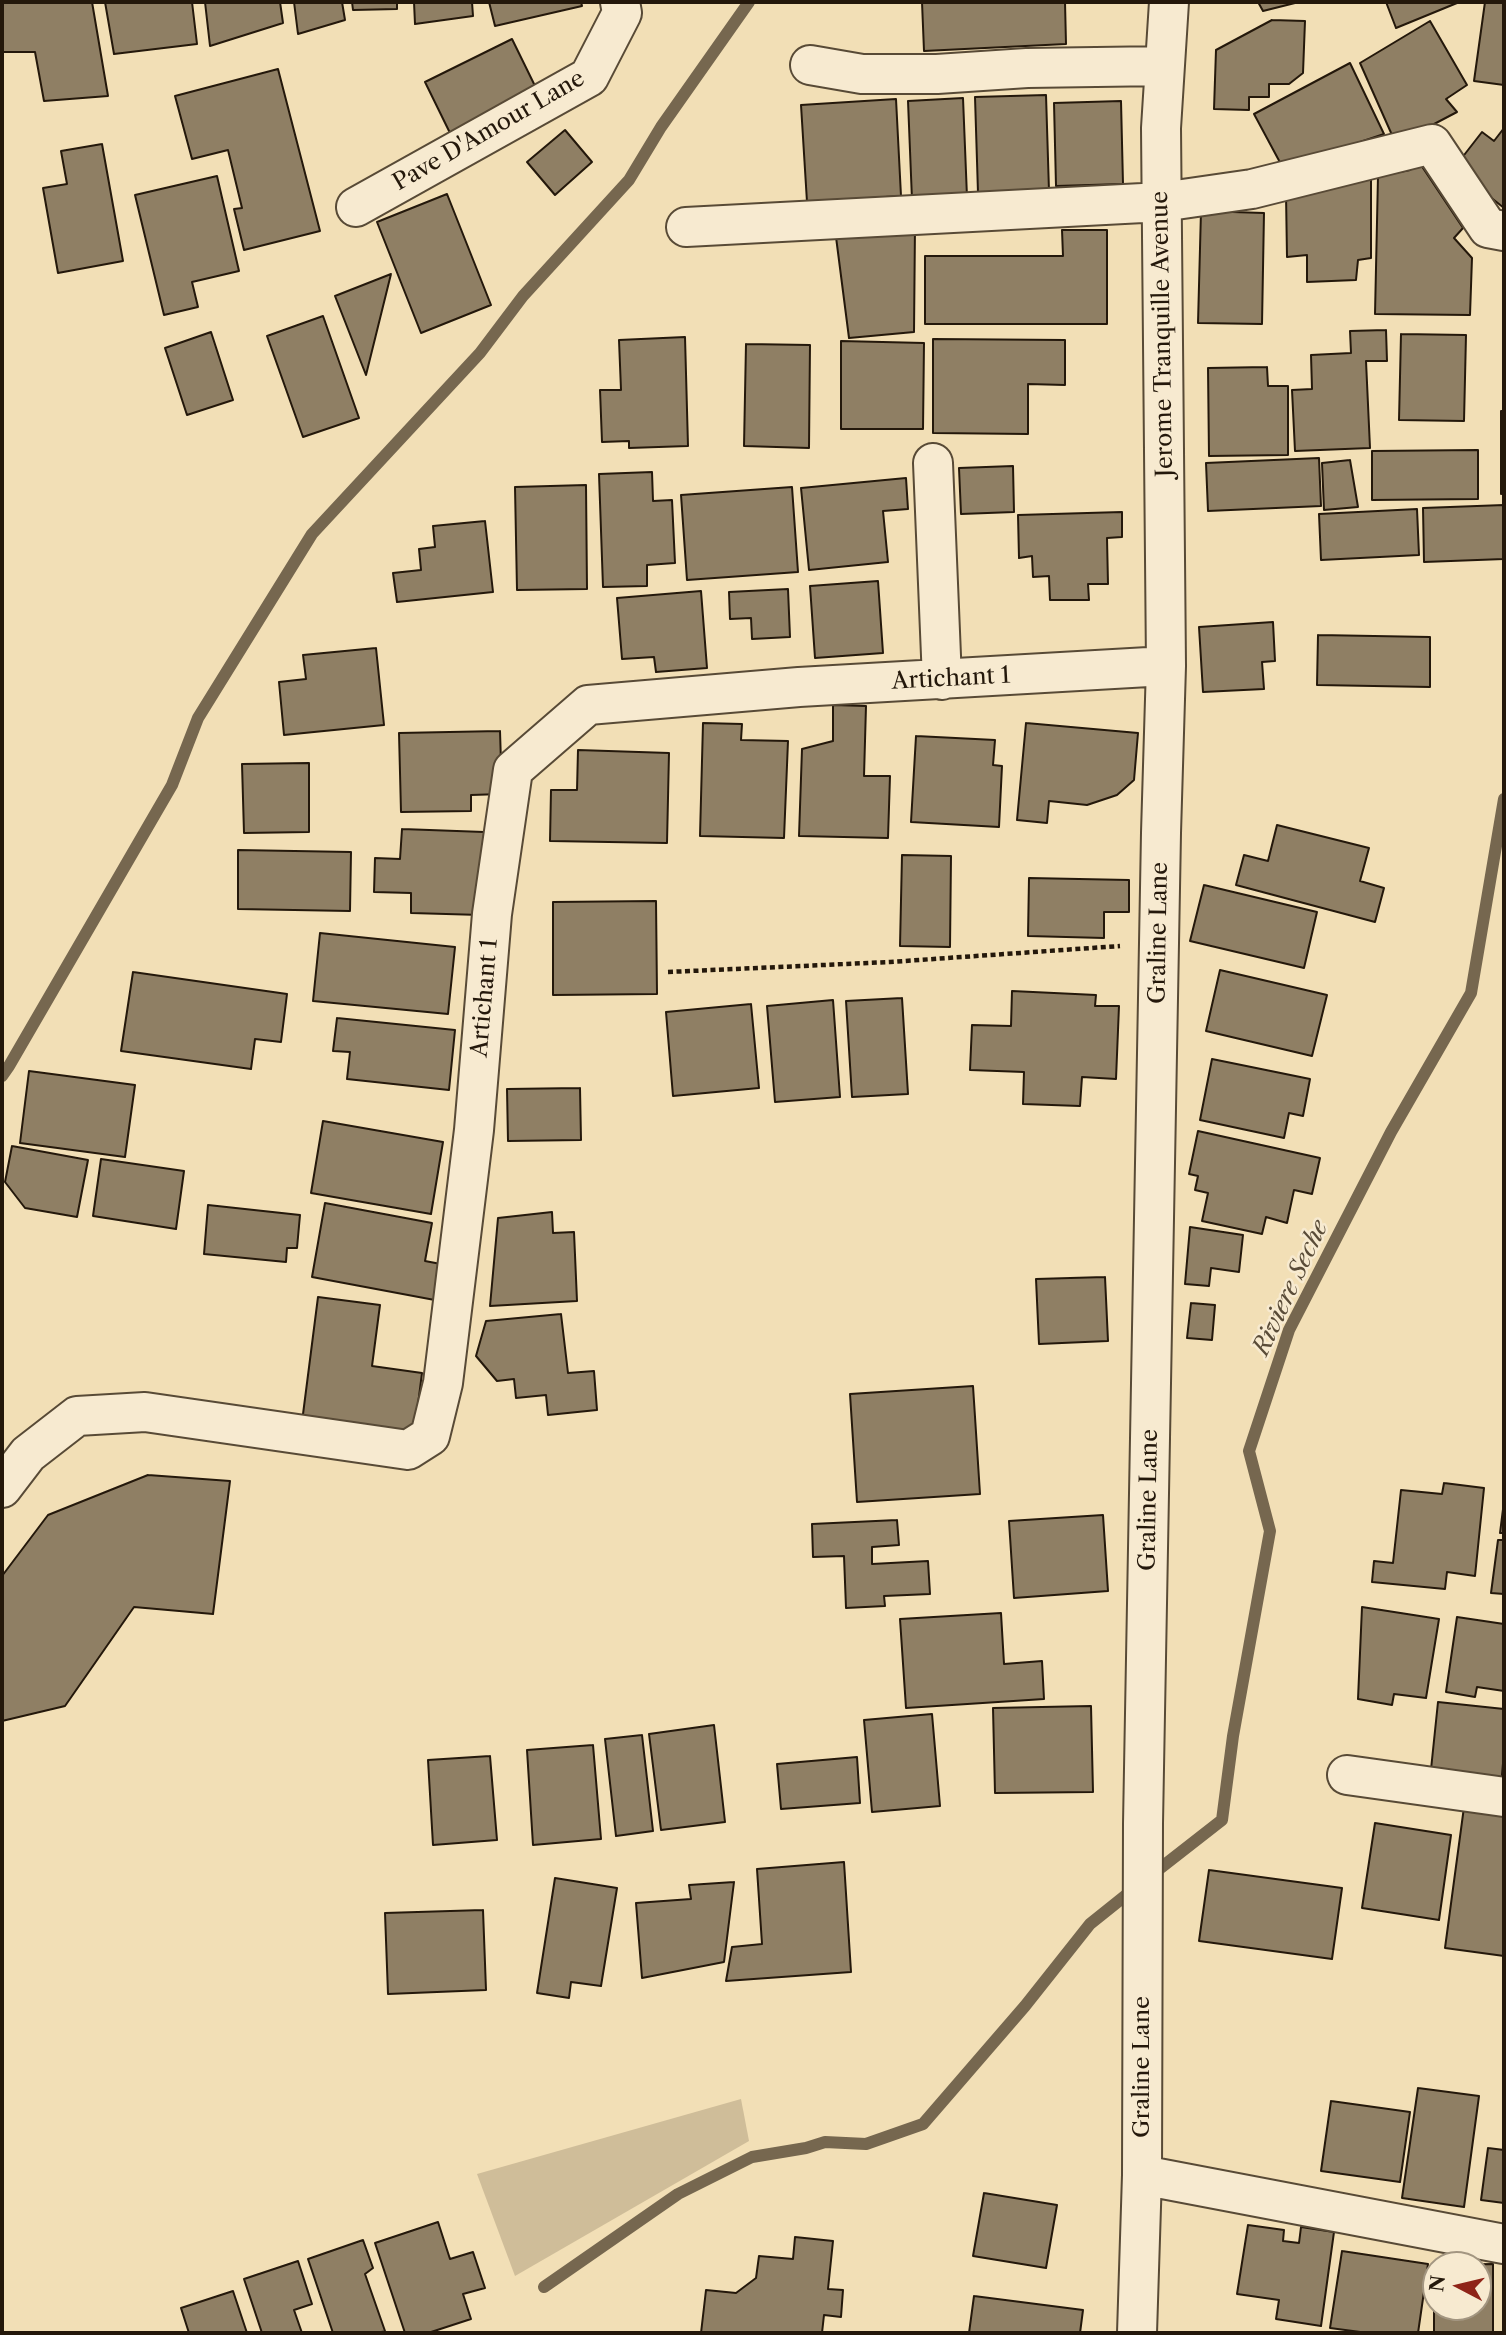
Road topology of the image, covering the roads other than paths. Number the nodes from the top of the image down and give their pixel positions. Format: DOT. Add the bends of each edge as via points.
graph roads {
  1 [pos="620,2"];
  2 [pos="1169,2"];
  3 [pos="810,65"];
  4 [pos="1165,66"];
  5 [pos="1162,202"];
  6 [pos="356,207"];
  7 [pos="686,227"];
  8 [pos="1504,231"];
  9 [pos="933,464"];
  10 [pos="1166,666"];
  11 [pos="943,680"];
  12 [pos="2,1488"];
  13 [pos="1347,1775"];
  14 [pos="1504,1797"];
  15 [pos="1142,2175"];
  16 [pos="1504,2244"];
  17 [pos="1137,2333"];
  1 -- 6 [label="street, Pave D'Amour Lane" via="622,13 589,77"];
  2 -- 4 [label="street, Jerome Tranquille Avenue"];
  3 -- 4 [label="street" via="862,74"];
  4 -- 5 [label="street, Jerome Tranquille Avenue"];
  5 -- 7 [label="street"];
  5 -- 8 [label="street" via="1252,189 1433,144 1488,228"];
  5 -- 10 [label="street, Jerome Tranquille Avenue"];
  9 -- 11 [label="street"];
  10 -- 11 [label="street, Artichant 1"];
  10 -- 15 [label="street, Graline Lane" via="1143,1826"];
  11 -- 12 [label="street, Artichant 1" via="588,705 513,770 492,914 474,1130 447,1356 430,1436 408,1450 145,1412 77,1416 28,1454"];
  13 -- 14 [label="street"];
  15 -- 16 [label="street"];
  15 -- 17 [label="street, Graline Lane"];
}
